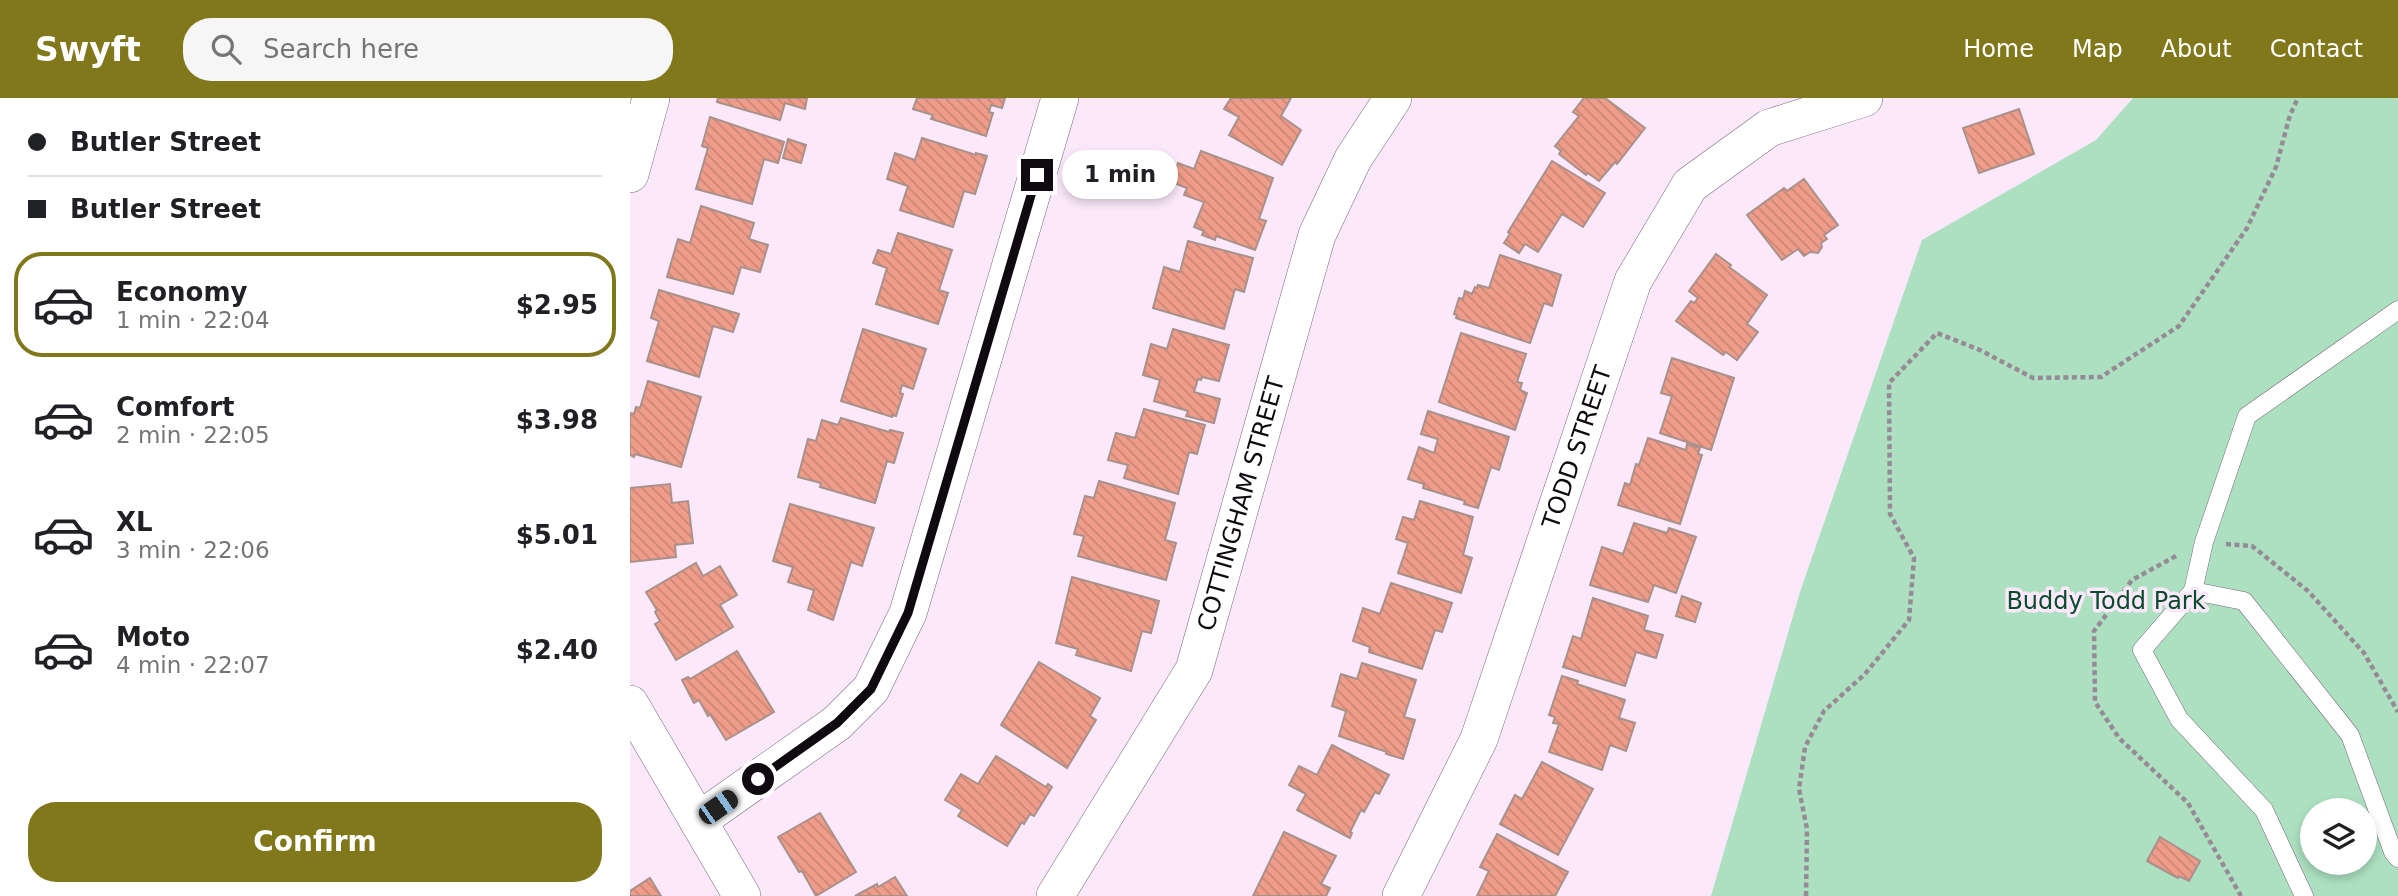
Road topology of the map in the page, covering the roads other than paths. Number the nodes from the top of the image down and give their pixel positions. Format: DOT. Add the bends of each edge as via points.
graph roads {
  1 [pos="651,98"];
  2 [pos="1060,98"];
  3 [pos="1392,98"];
  4 [pos="1864,98"];
  5 [pos="630,174"];
  6 [pos="2398,310"];
  7 [pos="2193,592"];
  8 [pos="630,704"];
  9 [pos="698,821"];
  10 [pos="2398,858"];
  11 [pos="742,896"];
  12 [pos="1055,896"];
  13 [pos="1401,896"];
  14 [pos="2304,896"];
  1 -- 5 [label="street"];
  2 -- 9 [label="street" via="908,613 871,689 837,723"];
  3 -- 12 [label="street, COTTINGHAM STREET" via="1353,159 1317,235 1194,670"];
  4 -- 13 [label="street, TODD STREET" via="1769,128 1690,185 1633,281 1479,739"];
  6 -- 7 [label="lane" via="2246,416 2204,542"];
  7 -- 10 [label="lane" via="2244,601 2350,735"];
  7 -- 14 [label="lane" via="2142,650 2179,719 2264,810"];
  8 -- 9 [label="street"];
  9 -- 11 [label="street"];
}
